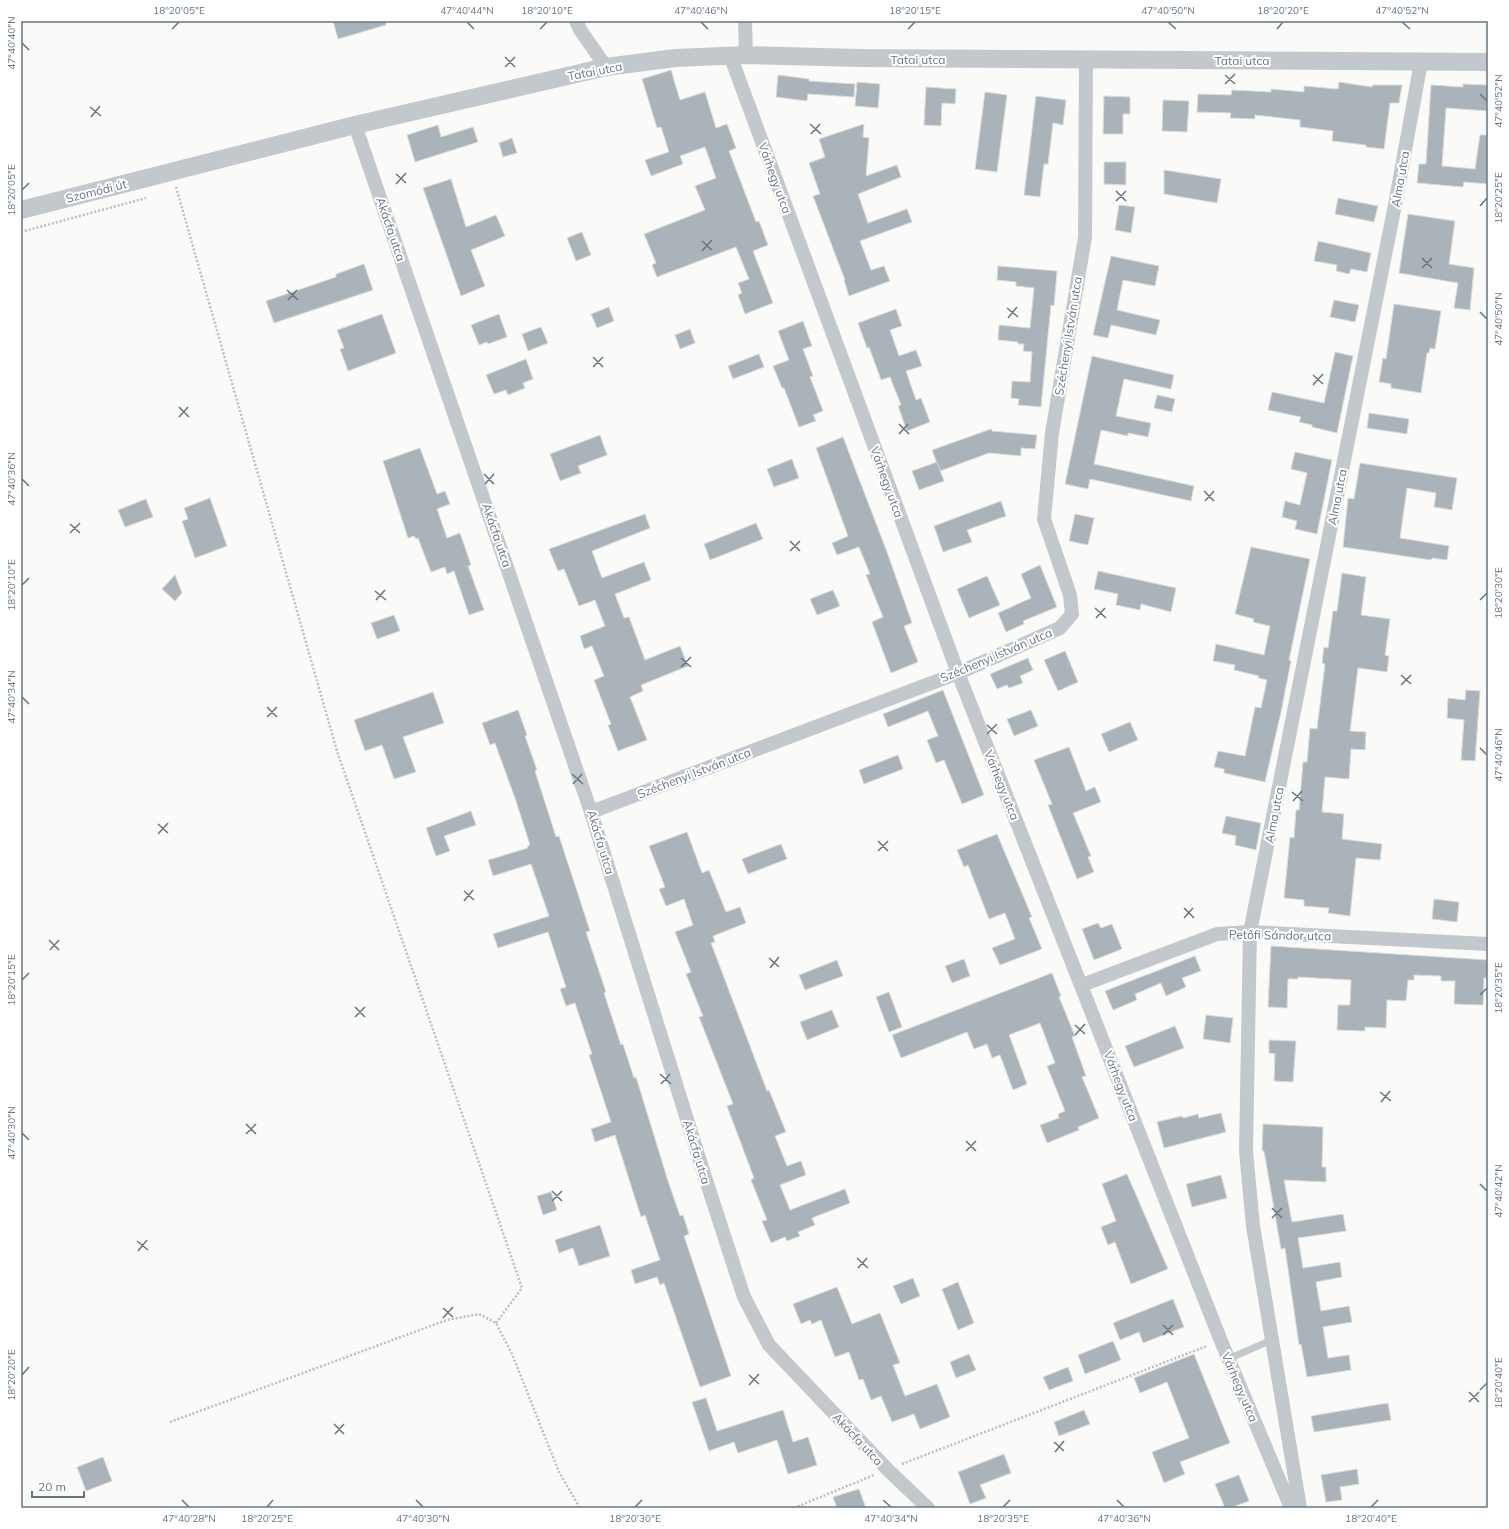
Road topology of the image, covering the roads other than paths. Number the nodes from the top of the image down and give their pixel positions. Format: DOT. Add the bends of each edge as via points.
graph roads {
  1 [pos="576,21"];
  2 [pos="745,21"];
  3 [pos="738,55"];
  4 [pos="1086,59"];
  5 [pos="1421,62"];
  6 [pos="1488,62"];
  7 [pos="606,67"];
  8 [pos="355,125"];
  9 [pos="172,171"];
  10 [pos="21,210"];
  11 [pos="958,673"];
  12 [pos="591,812"];
  13 [pos="1250,932"];
  14 [pos="1488,944"];
  15 [pos="1082,985"];
  16 [pos="1272,1340"];
  17 [pos="1228,1359"];
  18 [pos="928,1508"];
  19 [pos="1291,1508"];
  20 [pos="1300,1508"];
  1 -- 7 [label="street"];
  2 -- 3 [label="street, Várhegy utca"];
  3 -- 4 [label="street, Tatai utca"];
  3 -- 7 [label="street, Tatai utca" via="675,58"];
  3 -- 11 [label="street, Várhegy utca"];
  4 -- 5 [label="street, Tatai utca"];
  4 -- 11 [label="street, Széchenyi István utca" via="1084,238 1052,433 1044,519 1070,595 1072,614 1060,628"];
  5 -- 6 [label="street, Tatai utca"];
  5 -- 13 [label="street, Alma utca" via="1395,205"];
  7 -- 8 [label="street, Tatai utca"];
  8 -- 9 [label="street, Tatai utca"];
  8 -- 12 [label="street, Akácfa utca"];
  9 -- 10 [label="street, Szomódi út"];
  11 -- 12 [label="street, Széchenyi István utca"];
  11 -- 15 [label="street, Várhegy utca"];
  12 -- 18 [label="street, Akácfa utca" via="744,1297 769,1345 888,1470"];
  13 -- 14 [label="street, Petőfi Sándor utca"];
  13 -- 15 [label="street, Petőfi Sándor utca" via="1217,934"];
  13 -- 16 [label="street" via="1246,1152 1253,1226"];
  15 -- 17 [label="street, Várhegy utca"];
  16 -- 17 [label="lane"];
  16 -- 20 [label="street"];
  17 -- 19 [label="street, Várhegy utca"];
}
